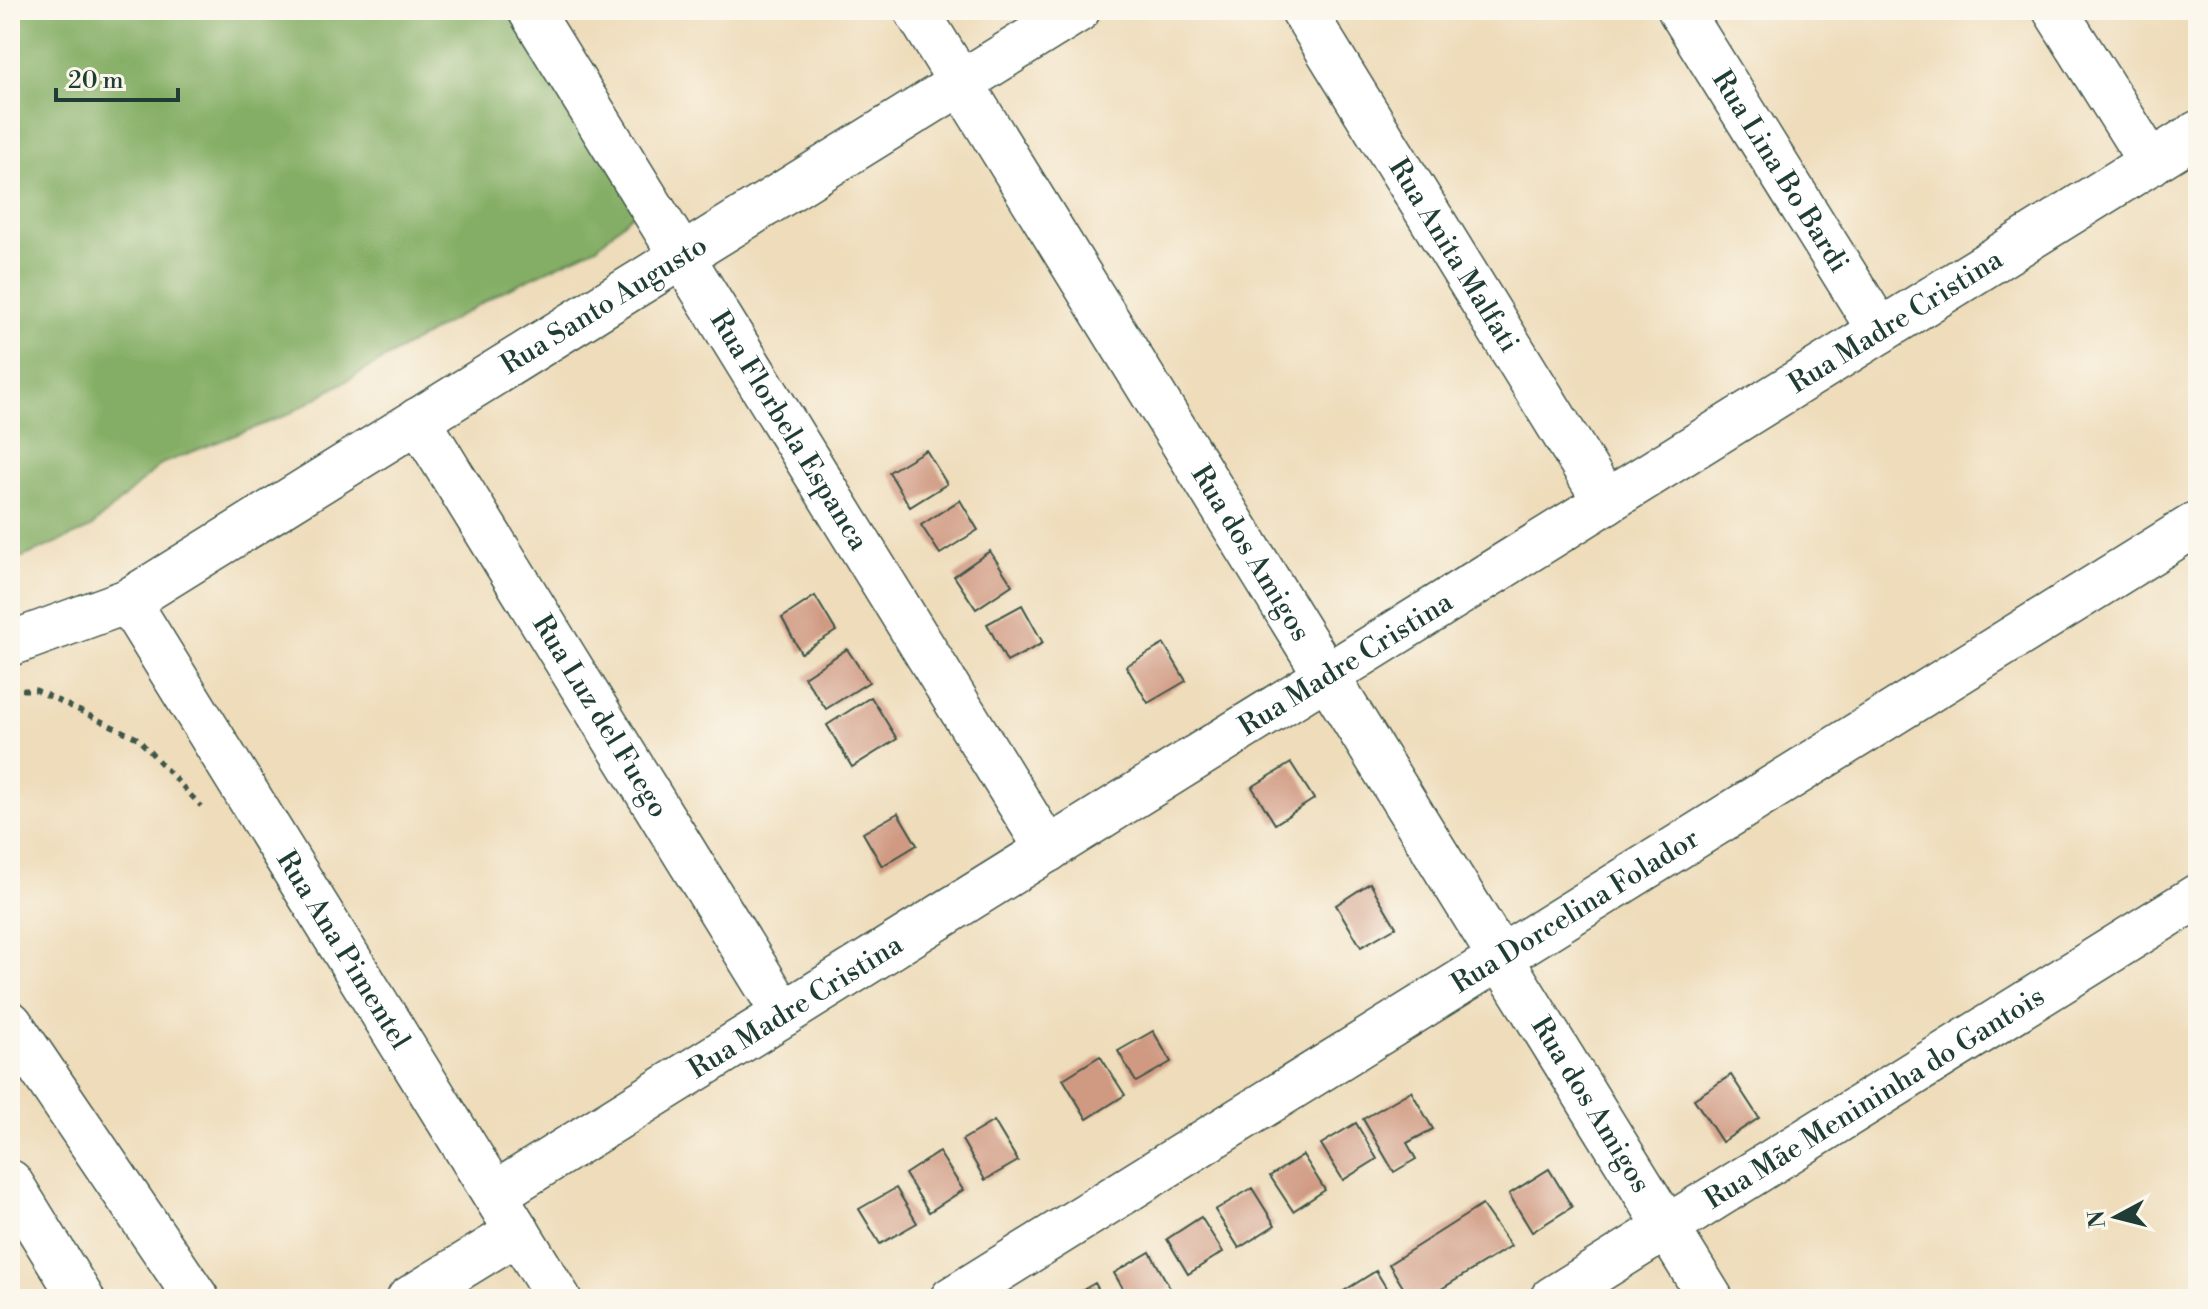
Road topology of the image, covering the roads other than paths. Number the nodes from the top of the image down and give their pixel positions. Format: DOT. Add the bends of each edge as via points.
graph roads {
  1 [pos="530,10"];
  2 [pos="916,10"];
  3 [pos="1078,10"];
  4 [pos="1303,10"];
  5 [pos="1680,10"];
  6 [pos="2055,10"];
  7 [pos="961,83"];
  8 [pos="2198,133"];
  9 [pos="2151,163"];
  10 [pos="682,256"];
  11 [pos="1880,331"];
  12 [pos="418,420"];
  13 [pos="1606,502"];
  14 [pos="2198,523"];
  15 [pos="128,601"];
  16 [pos="10,644"];
  17 [pos="1327,676"];
  18 [pos="1048,850"];
  19 [pos="2198,896"];
  20 [pos="1501,957"];
  21 [pos="784,1014"];
  22 [pos="10,1023"];
  23 [pos="10,1182"];
  24 [pos="495,1194"];
  25 [pos="1667,1227"];
  26 [pos="518,1232"];
  27 [pos="82,1299"];
  28 [pos="197,1299"];
  29 [pos="409,1299"];
  30 [pos="559,1299"];
  31 [pos="952,1299"];
  32 [pos="1552,1299"];
  33 [pos="1711,1299"];
  1 -- 10 [label="street, Rua Florbela Espanca"];
  2 -- 7 [label="street, Rua dos Amigos"];
  3 -- 7 [label="street, Rua Santo Augusto"];
  4 -- 13 [label="street, Rua Anita Malfati"];
  5 -- 11 [label="street, Rua Lina Bo Bardi"];
  6 -- 9 [label="street"];
  7 -- 10 [label="street, Rua Santo Augusto"];
  7 -- 17 [label="street, Rua dos Amigos"];
  8 -- 9 [label="street, Rua Madre Cristina"];
  9 -- 11 [label="street, Rua Madre Cristina"];
  10 -- 12 [label="street, Rua Santo Augusto"];
  10 -- 18 [label="street, Rua Florbela Espanca"];
  11 -- 13 [label="street, Rua Madre Cristina"];
  12 -- 15 [label="street, Rua Santo Augusto"];
  12 -- 21 [label="street, Rua Luz del Fuego"];
  13 -- 17 [label="street, Rua Madre Cristina"];
  14 -- 20 [label="street, Rua Dorcelina Folador"];
  15 -- 16 [label="street, Rua Santo Augusto"];
  15 -- 24 [label="street, Rua Ana Pimentel"];
  17 -- 18 [label="street, Rua Madre Cristina"];
  17 -- 20 [label="street, Rua dos Amigos"];
  18 -- 21 [label="street, Rua Madre Cristina"];
  19 -- 25 [label="street, Rua Mãe Menininha do Gantois"];
  20 -- 25 [label="street, Rua dos Amigos"];
  20 -- 31 [label="street, Rua Dorcelina Folador"];
  21 -- 24 [label="street, Rua Madre Cristina"];
  22 -- 28 [label="street"];
  23 -- 27 [label="street"];
  24 -- 26 [label="street, Rua Ana Pimentel"];
  25 -- 32 [label="street, Rua Mãe Menininha do Gantois"];
  25 -- 33 [label="street, Rua dos Amigos"];
  26 -- 29 [label="street"];
  26 -- 30 [label="street, Rua Ana Pimentel"];
}
